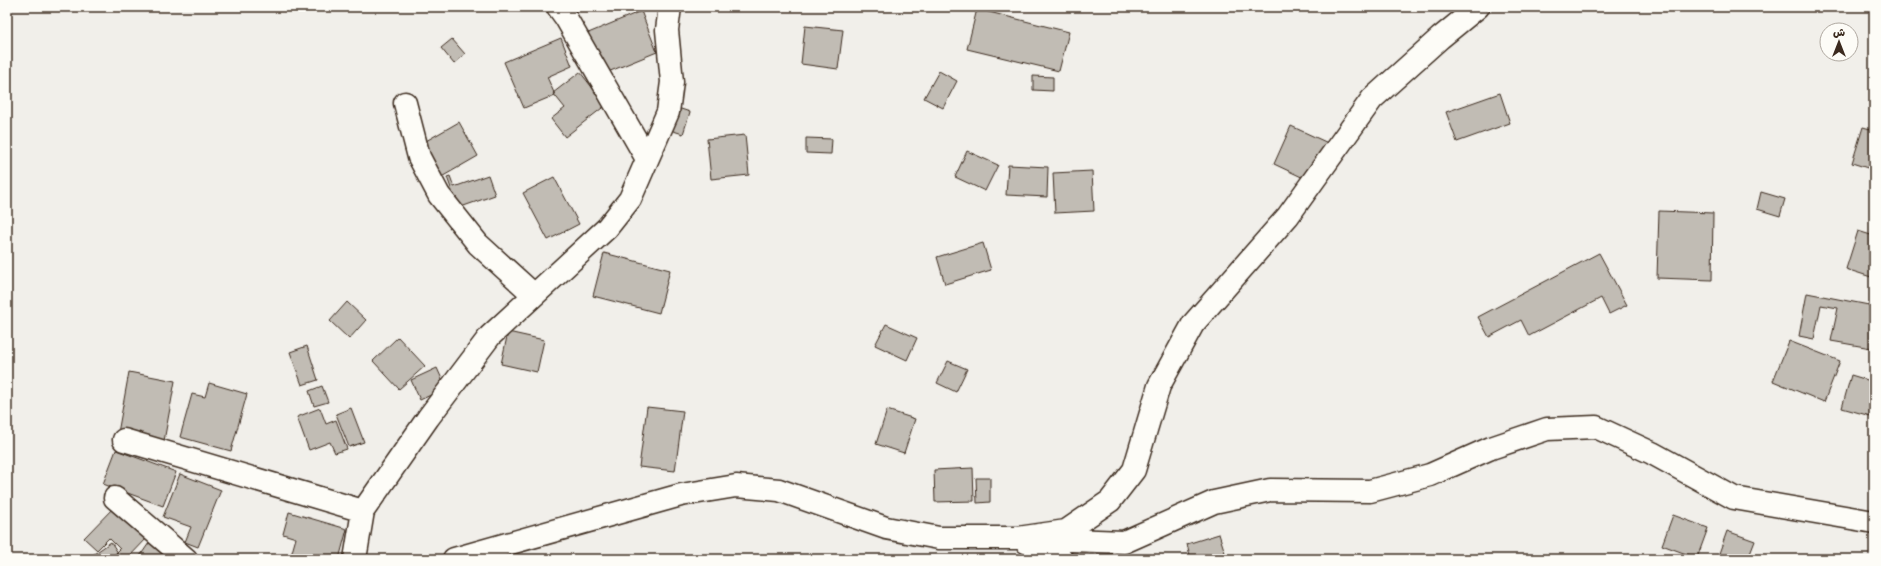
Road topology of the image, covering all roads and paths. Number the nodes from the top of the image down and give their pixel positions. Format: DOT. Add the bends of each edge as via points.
graph roads {
  1 [pos="558,7"];
  2 [pos="670,7"];
  3 [pos="1478,7"];
  4 [pos="405,103"];
  5 [pos="647,159"];
  6 [pos="534,295"];
  7 [pos="124,440"];
  8 [pos="115,498"];
  9 [pos="363,511"];
  10 [pos="1874,522"];
  11 [pos="1018,538"];
  12 [pos="186,559"];
  13 [pos="355,559"];
  14 [pos="454,559"];
  15 [pos="1061,559"];
  1 -- 5 [label="street"];
  2 -- 5 [label="street" via="667,30 672,82 668,112"];
  3 -- 11 [label="street" via="1372,99 1288,216 1193,324 1159,386 1134,470 1110,501 1066,531"];
  4 -- 6 [label="street" via="418,157 439,195 478,244"];
  5 -- 6 [label="street" via="630,199 607,228"];
  6 -- 9 [label="street" via="490,336 428,418"];
  7 -- 9 [label="street"];
  8 -- 12 [label="street"];
  9 -- 13 [label="street"];
  10 -- 11 [label="street" via="1734,498 1596,427 1547,429 1491,448 1430,475 1370,491 1270,490 1214,502 1124,542"];
  11 -- 14 [label="street" via="940,538 886,528 779,490 736,486 681,495"];
  11 -- 15 [label="street"];
}
